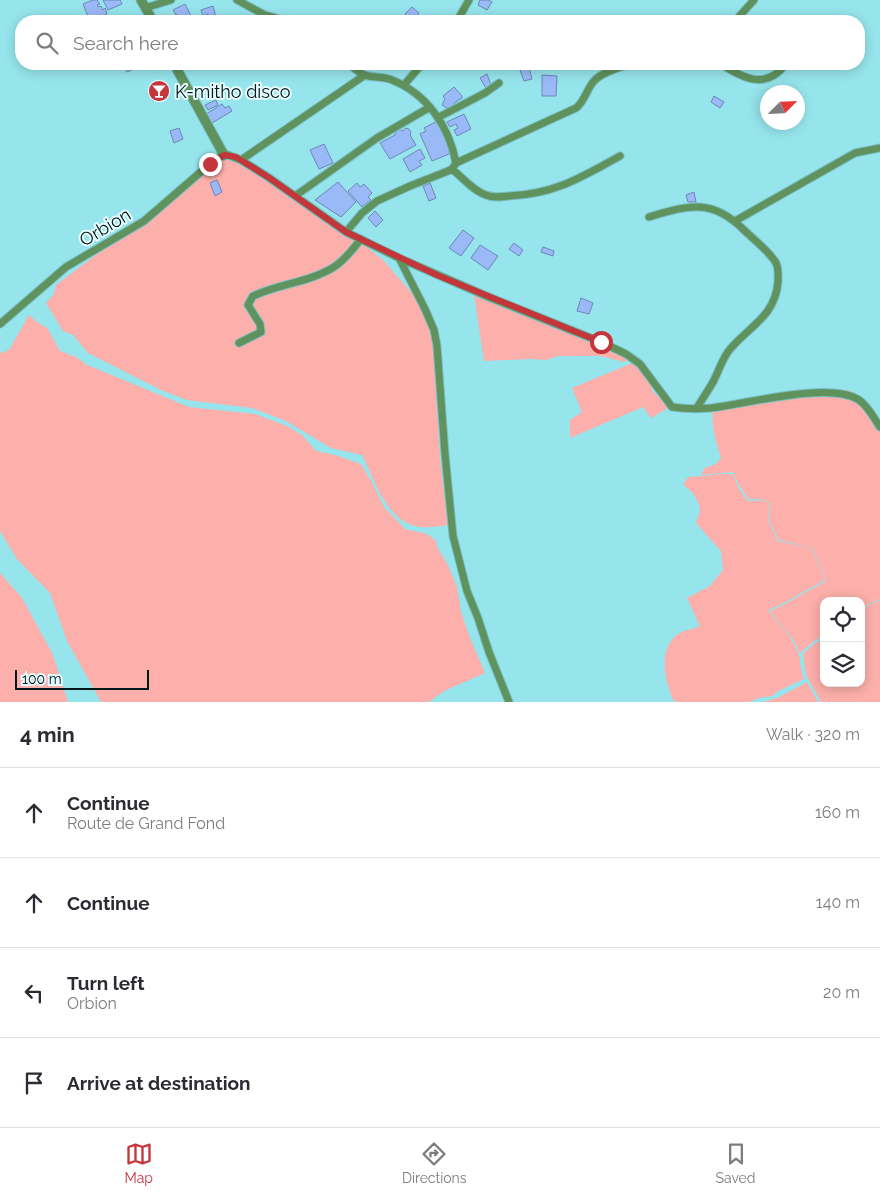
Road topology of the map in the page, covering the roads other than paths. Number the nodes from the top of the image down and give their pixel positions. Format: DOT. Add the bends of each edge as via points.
graph roads {
  1 [pos="171,0"];
  2 [pos="237,0"];
  3 [pos="469,0"];
  4 [pos="754,0"];
  5 [pos="143,4"];
  6 [pos="263,15"];
  7 [pos="460,15"];
  8 [pos="740,15"];
  9 [pos="177,70"];
  10 [pos="358,70"];
  11 [pos="417,70"];
  12 [pos="616,70"];
  13 [pos="731,70"];
  14 [pos="781,70"];
  15 [pos="365,75"];
  16 [pos="499,83"];
  17 [pos="404,85"];
  18 [pos="430,107"];
  19 [pos="439,117"];
  20 [pos="880,148"];
  21 [pos="224,155"];
  22 [pos="620,156"];
  23 [pos="241,160"];
  24 [pos="454,166"];
  25 [pos="295,196"];
  26 [pos="649,217"];
  27 [pos="735,221"];
  28 [pos="346,232"];
  29 [pos="361,239"];
  30 [pos="399,258"];
  31 [pos="0,324"];
  32 [pos="239,343"];
  33 [pos="697,408"];
  34 [pos="880,427"];
  35 [pos="510,702"];
  1 -- 5 [label="street"];
  2 -- 6 [label="street"];
  3 -- 7 [label="street"];
  4 -- 8 [label="street"];
  9 -- 21 [label="street"];
  10 -- 15 [label="street"];
  11 -- 17 [label="street"];
  12 -- 24 [label="street" via="594,81 576,108"];
  13 -- 14 [label="street" via="750,79 767,79"];
  15 -- 17 [label="street" via="379,76"];
  15 -- 23 [label="street"];
  16 -- 19 [label="street"];
  17 -- 18 [label="street"];
  18 -- 19 [label="street"];
  18 -- 25 [label="street" via="376,138"];
  19 -- 24 [label="street" via="445,128"];
  20 -- 27 [label="street" via="855,154"];
  21 -- 23 [label="street"];
  21 -- 31 [label="street, Orbion" via="144,220 66,267"];
  22 -- 24 [label="street" via="568,184 516,196 485,195"];
  23 -- 25 [label="street"];
  24 -- 28 [label="street" via="377,201"];
  25 -- 28 [label="street"];
  26 -- 27 [label="street" via="678,208 705,207 721,211"];
  27 -- 33 [label="street" via="776,262 777,289 762,320 725,356"];
  28 -- 29 [label="street"];
  29 -- 30 [label="street"];
  29 -- 32 [label="street" via="334,267 254,296 248,304 261,332"];
  30 -- 33 [label="street" via="626,354 640,364 672,407"];
  30 -- 35 [label="street" via="434,330 453,536 467,591"];
  33 -- 34 [label="street" via="820,393 847,394 860,400"];
}
